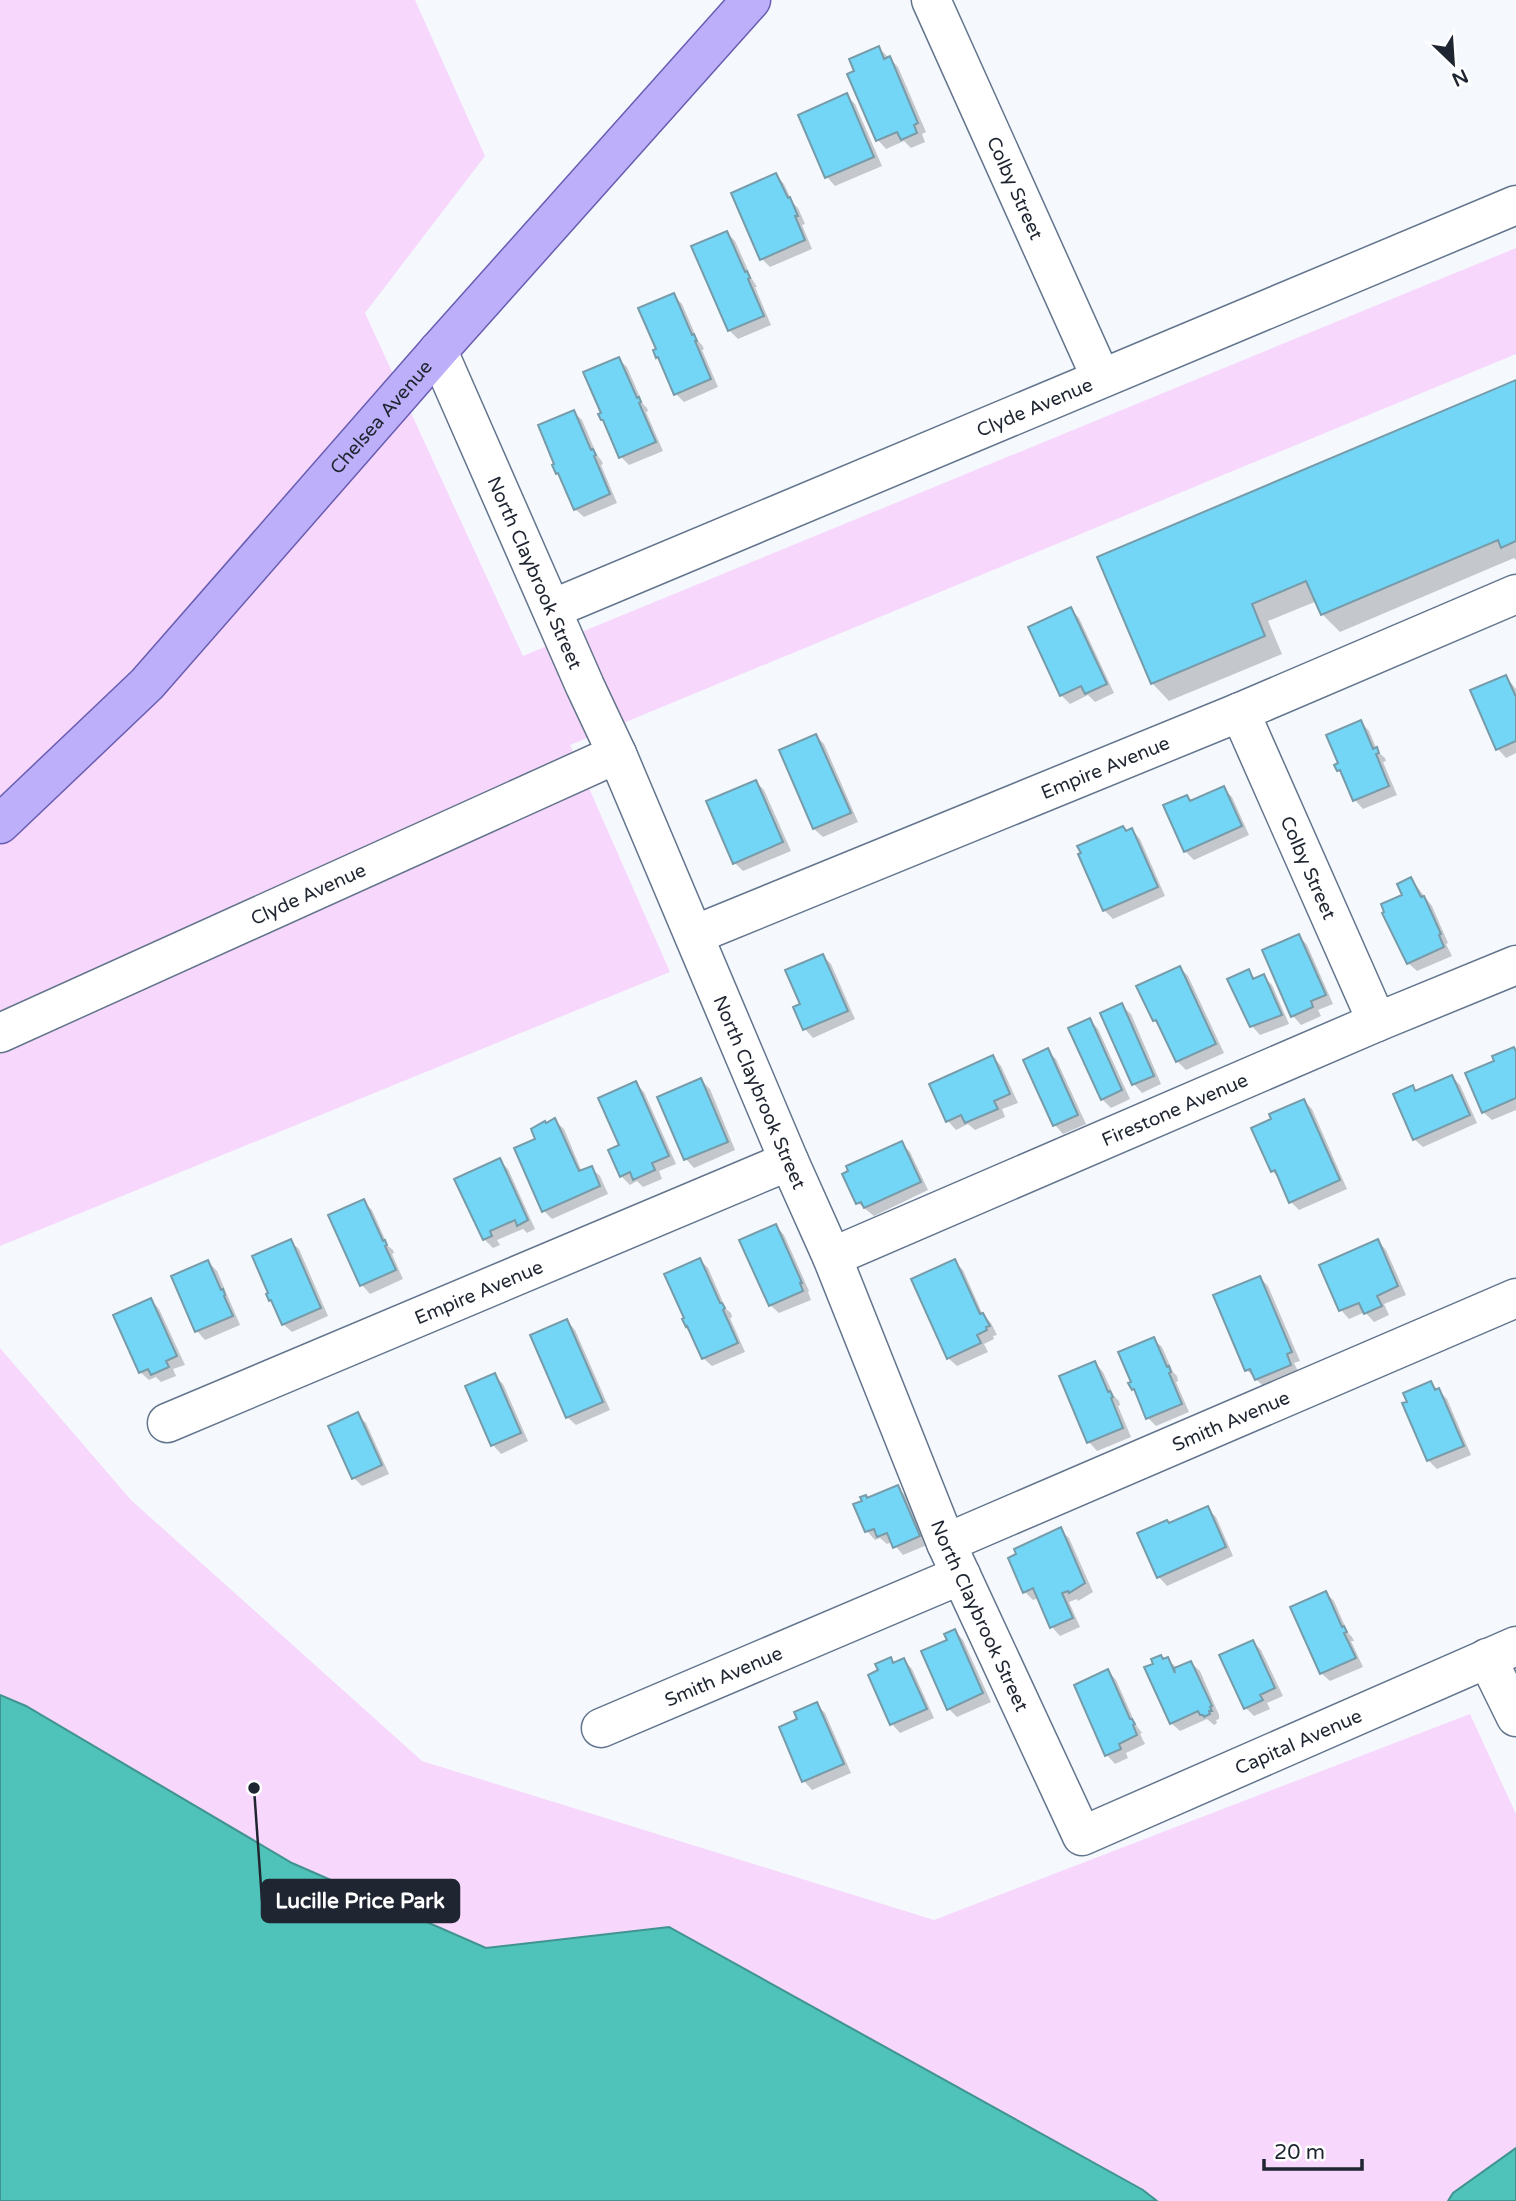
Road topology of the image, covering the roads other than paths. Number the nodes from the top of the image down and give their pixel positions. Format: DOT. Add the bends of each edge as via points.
graph roads {
  1 [pos="751,0"];
  2 [pos="931,0"];
  3 [pos="1516,205"];
  4 [pos="438,351"];
  5 [pos="1101,378"];
  6 [pos="1516,594"];
  7 [pos="552,609"];
  8 [pos="1240,712"];
  9 [pos="617,754"];
  10 [pos="0,824"];
  11 [pos="694,935"];
  12 [pos="1516,965"];
  13 [pos="1377,1022"];
  14 [pos="0,1033"];
  15 [pos="789,1161"];
  16 [pos="832,1257"];
  17 [pos="1516,1298"];
  18 [pos="167,1423"];
  19 [pos="953,1559"];
  20 [pos="1502,1652"];
  21 [pos="1516,1717"];
  22 [pos="601,1728"];
  23 [pos="1082,1836"];
  1 -- 4 [label="main road, Chelsea Avenue"];
  2 -- 5 [label="street, Colby Street"];
  3 -- 5 [label="street, Clyde Avenue"];
  4 -- 7 [label="street, North Claybrook Street"];
  4 -- 10 [label="main road, Chelsea Avenue" via="147,684"];
  5 -- 7 [label="street, Clyde Avenue"];
  6 -- 8 [label="street, Empire Avenue"];
  7 -- 9 [label="street, North Claybrook Street"];
  8 -- 11 [label="street, Empire Avenue"];
  8 -- 13 [label="street, Colby Street"];
  9 -- 11 [label="street, North Claybrook Street"];
  9 -- 14 [label="street, Clyde Avenue"];
  11 -- 15 [label="street, North Claybrook Street"];
  12 -- 13 [label="street, Firestone Avenue"];
  13 -- 16 [label="street, Firestone Avenue"];
  15 -- 16 [label="street, North Claybrook Street"];
  15 -- 18 [label="street, Empire Avenue"];
  16 -- 19 [label="street, North Claybrook Street"];
  17 -- 19 [label="street, Smith Avenue"];
  19 -- 22 [label="street, Smith Avenue"];
  19 -- 23 [label="street, North Claybrook Street"];
  20 -- 21 [label="street"];
  20 -- 23 [label="street, Capital Avenue"];
}
